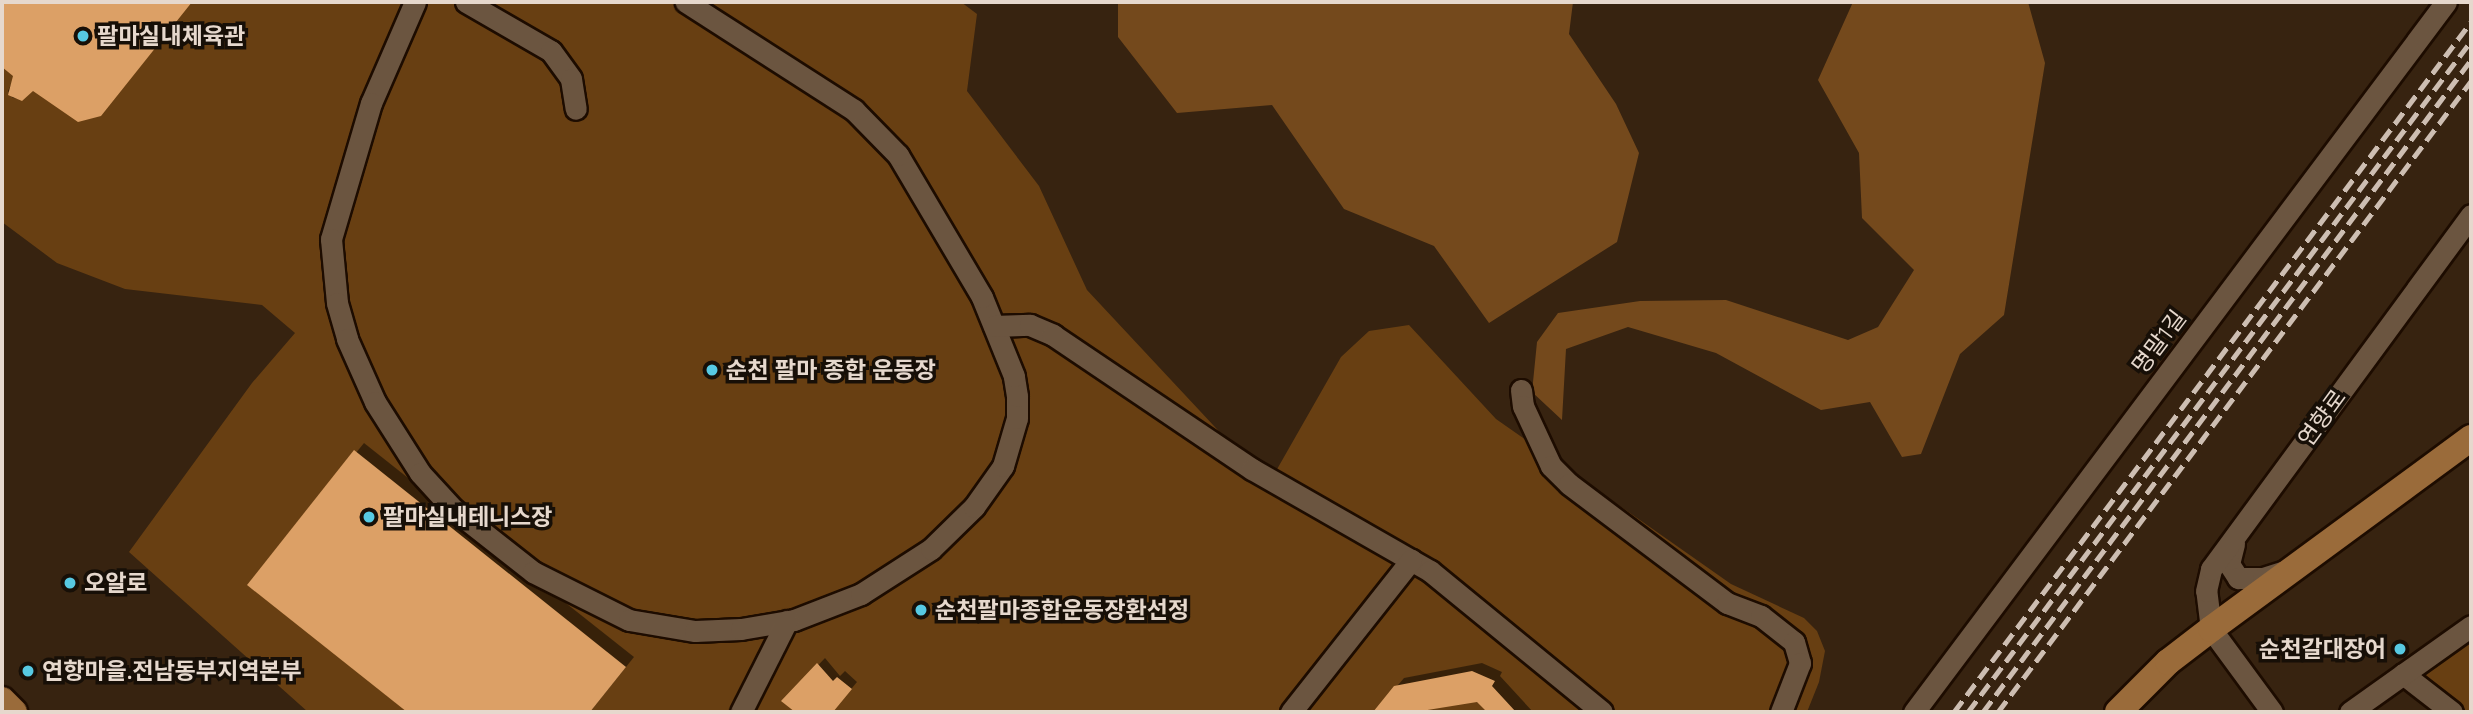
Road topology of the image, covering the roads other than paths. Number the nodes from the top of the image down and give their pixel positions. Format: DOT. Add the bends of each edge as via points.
graph roads {
  1 [pos="415,2"];
  2 [pos="466,2"];
  3 [pos="686,2"];
  4 [pos="721,2"];
  5 [pos="2446,2"];
  6 [pos="726,24"];
  7 [pos="576,108"];
  8 [pos="2468,225"];
  9 [pos="994,326"];
  10 [pos="1521,390"];
  11 [pos="2471,438"];
  12 [pos="2235,537"];
  13 [pos="1411,560"];
  14 [pos="2297,567"];
  15 [pos="787,621"];
  16 [pos="2471,626"];
  17 [pos="2211,629"];
  18 [pos="2403,674"];
  19 [pos="2,700"];
  20 [pos="14,712"];
  21 [pos="741,712"];
  22 [pos="1290,712"];
  23 [pos="1602,712"];
  24 [pos="1781,712"];
  25 [pos="1914,712"];
  26 [pos="2118,712"];
  27 [pos="2272,712"];
  28 [pos="2350,712"];
  29 [pos="2452,712"];
  1 -- 15 [label="street" via="371,103 331,239 337,303 347,339 398,441 453,509 494,545 585,602 629,620 695,631"];
  2 -- 7 [label="street" via="551,51 571,79"];
  3 -- 6 [label="street"];
  4 -- 6 [label="street"];
  5 -- 25 [label="street, 명말1길"];
  6 -- 9 [label="street" via="854,110 879,133 924,192"];
  8 -- 12 [label="street, 연향로"];
  9 -- 13 [label="street" via="1030,325 1053,335 1252,469"];
  9 -- 15 [label="street" via="1017,396 1017,418 1003,466 974,507 931,549 861,594"];
  10 -- 24 [label="street" via="1523,406 1551,466 1569,484 1727,603 1761,616 1794,642 1800,663"];
  11 -- 14 [label="main road"];
  12 -- 14 [label="street" via="2229,564 2238,578 2263,578"];
  12 -- 17 [label="street, 연향로" via="2208,580"];
  13 -- 22 [label="street"];
  13 -- 23 [label="street" via="1451,587"];
  14 -- 17 [label="main road"];
  15 -- 21 [label="street"];
  16 -- 18 [label="street"];
  17 -- 26 [label="main road" via="2168,662"];
  17 -- 27 [label="street"];
  18 -- 28 [label="street"];
  18 -- 29 [label="street"];
  19 -- 20 [label="main road"];
}
